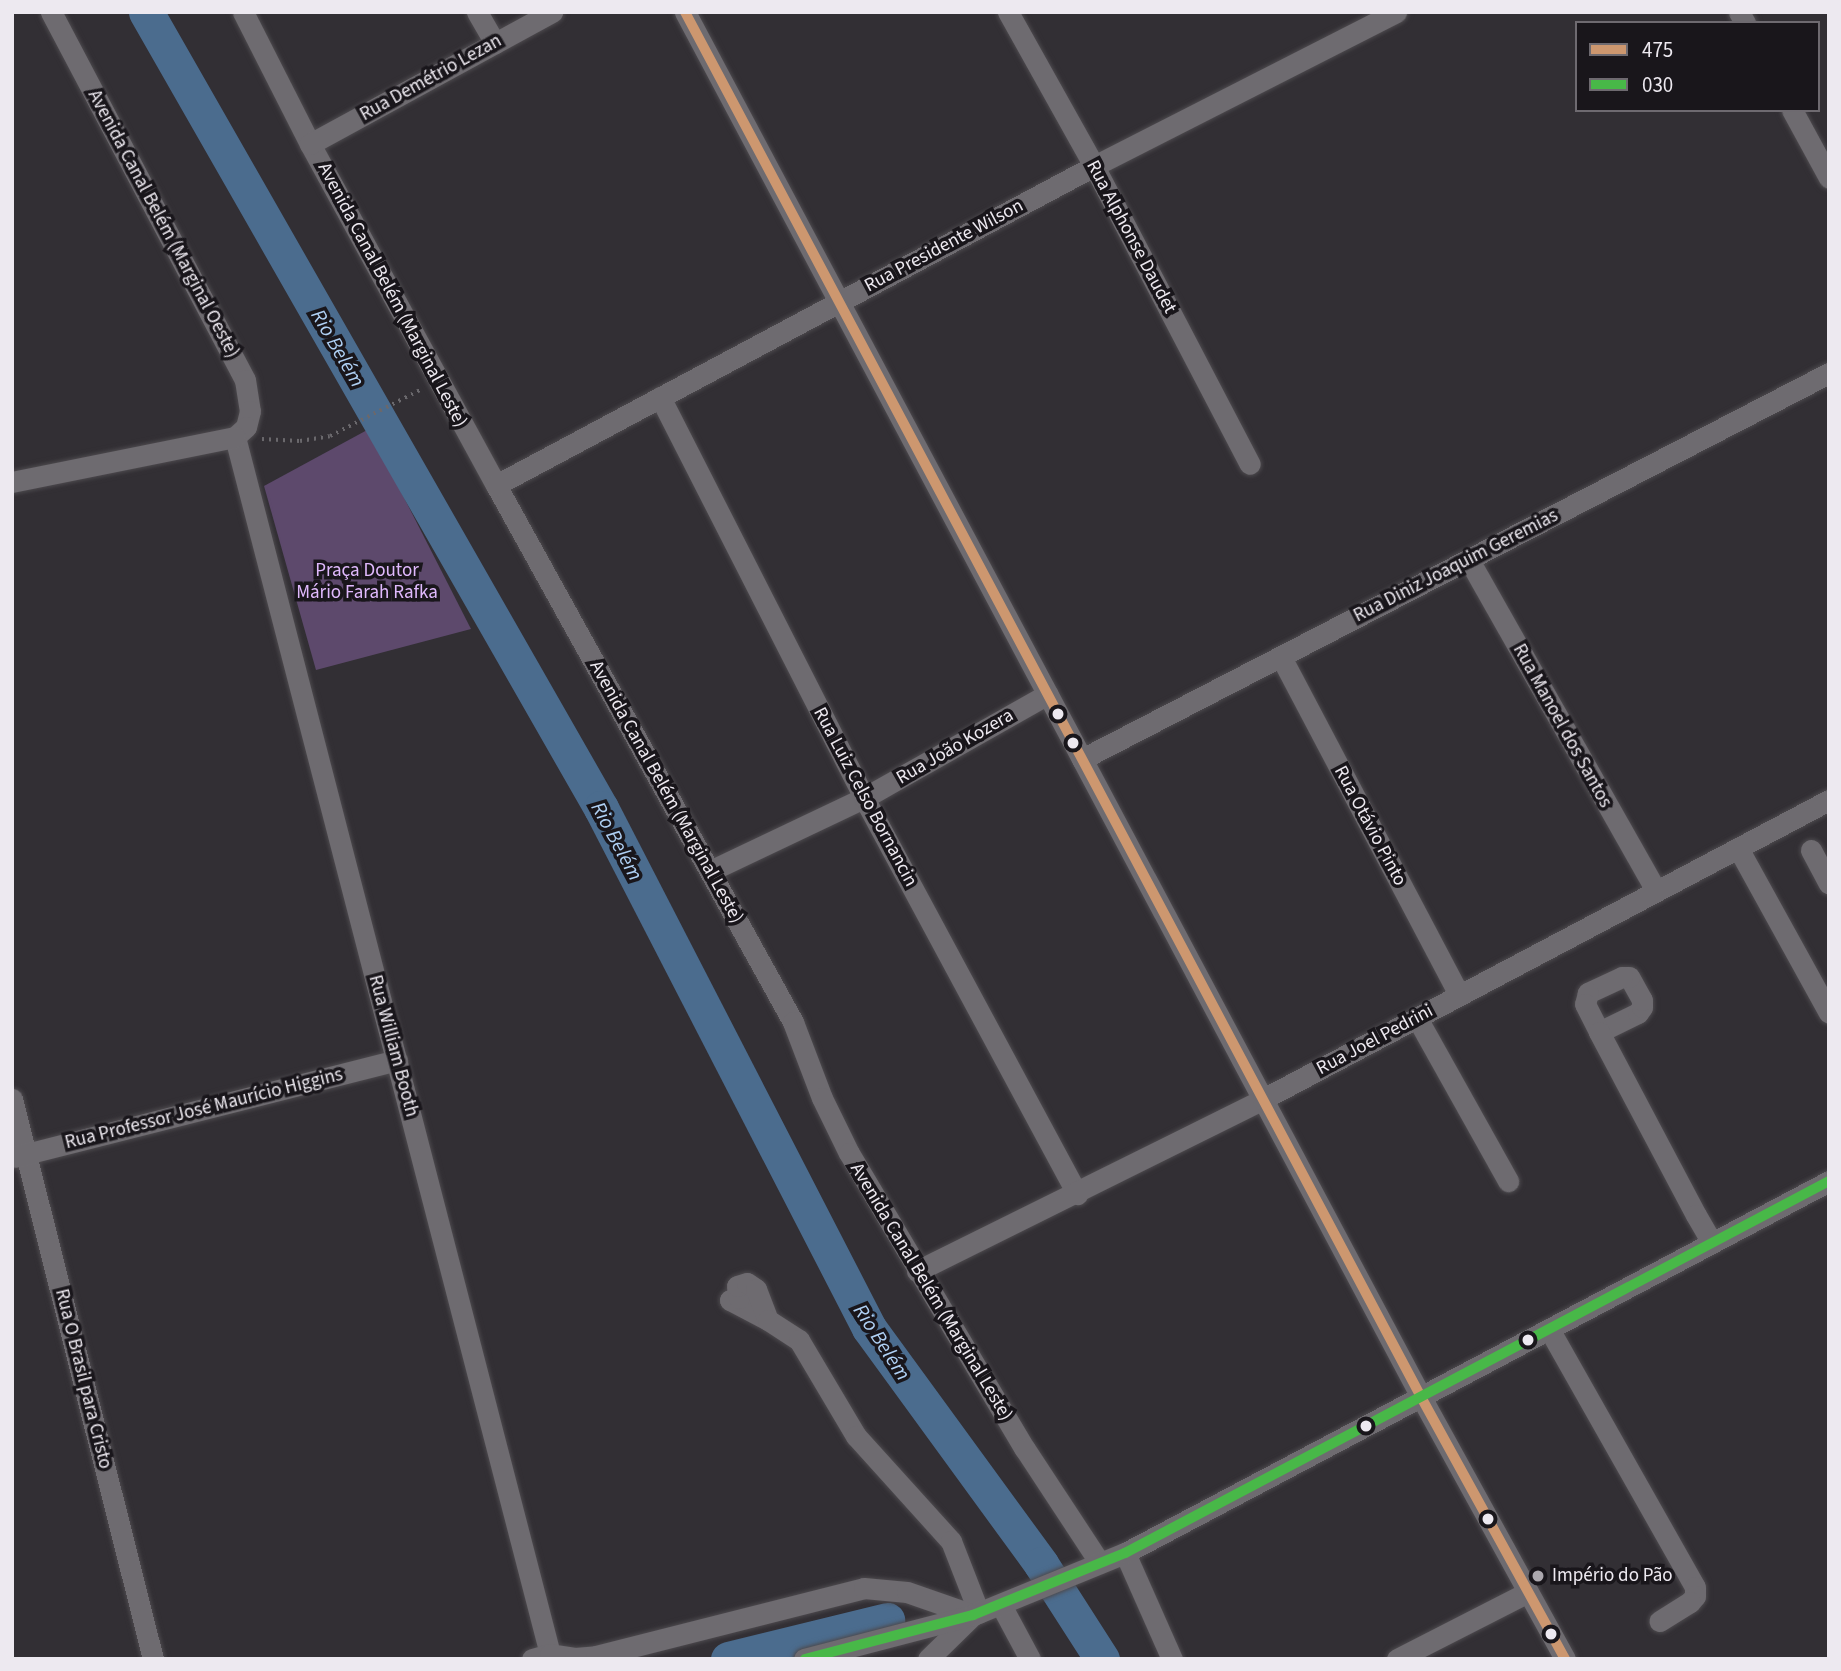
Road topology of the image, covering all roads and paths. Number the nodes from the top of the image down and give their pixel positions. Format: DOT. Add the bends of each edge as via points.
graph roads {
  1 [pos="51,12"];
  2 [pos="243,12"];
  3 [pos="477,12"];
  4 [pos="552,12"];
  5 [pos="685,12"];
  6 [pos="1008,12"];
  7 [pos="1385,15"];
  8 [pos="495,43"];
  9 [pos="1793,112"];
  10 [pos="310,144"];
  11 [pos="1094,166"];
  12 [pos="1829,178"];
  13 [pos="839,302"];
  14 [pos="1829,373"];
  15 [pos="418,389"];
  16 [pos="660,397"];
  17 [pos="235,437"];
  18 [pos="1250,464"];
  19 [pos="12,482"];
  20 [pos="496,485"];
  21 [pos="1469,560"];
  22 [pos="1281,657"];
  23 [pos="1048,694"];
  24 [pos="1082,759"];
  25 [pos="864,798"];
  26 [pos="1829,800"];
  27 [pos="1738,848"];
  28 [pos="1811,850"];
  29 [pos="710,871"];
  30 [pos="1829,884"];
  31 [pos="1656,891"];
  32 [pos="1459,995"];
  33 [pos="1829,1013"];
  34 [pos="1417,1018"];
  35 [pos="1600,1032"];
  36 [pos="397,1060"];
  37 [pos="12,1099"];
  38 [pos="1263,1099"];
  39 [pos="19,1156"];
  40 [pos="1508,1181"];
  41 [pos="1829,1181"];
  42 [pos="1077,1194"];
  43 [pos="1712,1243"];
  44 [pos="917,1271"];
  45 [pos="768,1321"];
  46 [pos="1549,1329"];
  47 [pos="1420,1397"];
  48 [pos="1125,1553"];
  49 [pos="1100,1563"];
  50 [pos="1528,1592"];
  51 [pos="1001,1605"];
  52 [pos="976,1614"];
  53 [pos="1659,1621"];
  54 [pos="541,1656"];
  55 [pos="153,1659"];
  56 [pos="804,1659"];
  57 [pos="928,1659"];
  58 [pos="1030,1659"];
  59 [pos="1172,1659"];
  60 [pos="1397,1659"];
  61 [pos="1565,1659"];
  1 -- 17 [label="street, Avenida Canal Belém (Marginal Oeste)" via="245,380 250,411 246,427"];
  2 -- 10 [label="street, Avenida Canal Belém (Marginal Leste)"];
  3 -- 8 [label="street"];
  4 -- 8 [label="street, Rua Demétrio Lezan"];
  5 -- 13 [label="street"];
  6 -- 11 [label="street, Rua Alphonse Daudet"];
  7 -- 11 [label="street, Rua Presidente Wilson"];
  8 -- 10 [label="street, Rua Demétrio Lezan"];
  9 -- 12 [label="street"];
  10 -- 20 [label="street, Avenida Canal Belém (Marginal Leste)"];
  11 -- 13 [label="street, Rua Presidente Wilson"];
  11 -- 18 [label="street, Rua Alphonse Daudet"];
  13 -- 16 [label="street, Rua Presidente Wilson"];
  13 -- 23 [label="street"];
  14 -- 21 [label="street, Rua Diniz Joaquim Geremias"];
  15 -- 17 [label="path" via="330,436 300,441"];
  16 -- 20 [label="street, Rua Presidente Wilson"];
  16 -- 25 [label="street, Rua Luiz Celso Bornancin"];
  17 -- 19 [label="street"];
  17 -- 36 [label="street, Rua William Booth"];
  20 -- 29 [label="street, Avenida Canal Belém (Marginal Leste)"];
  21 -- 22 [label="street, Rua Diniz Joaquim Geremias"];
  21 -- 31 [label="street, Rua Manoel dos Santos"];
  22 -- 24 [label="street, Rua Diniz Joaquim Geremias"];
  22 -- 32 [label="street, Rua Otávio Pinto"];
  23 -- 24 [label="street"];
  23 -- 25 [label="street, Rua João Kozera"];
  24 -- 38 [label="street"];
  25 -- 29 [label="street, Rua João Kozera"];
  25 -- 42 [label="street, Rua Luiz Celso Bornancin"];
  26 -- 27 [label="street, Rua Joel Pedrini"];
  27 -- 31 [label="street, Rua Joel Pedrini"];
  27 -- 33 [label="street"];
  28 -- 30 [label="street"];
  29 -- 44 [label="street, Avenida Canal Belém (Marginal Leste)" via="793,1022 849,1153"];
  31 -- 32 [label="street, Rua Joel Pedrini"];
  32 -- 34 [label="street, Rua Joel Pedrini"];
  34 -- 38 [label="street, Rua Joel Pedrini"];
  34 -- 40 [label="street"];
  35 -- 43 [label="street"];
  36 -- 39 [label="street, Rua Professor José Maurício Higgins"];
  36 -- 54 [label="street, Rua William Booth"];
  37 -- 39 [label="street, Rua O Brasil para Cristo"];
  38 -- 42 [label="street, Rua Joel Pedrini"];
  38 -- 47 [label="street"];
  39 -- 55 [label="street, Rua O Brasil para Cristo"];
  41 -- 43 [label="street"];
  42 -- 44 [label="street, Rua Joel Pedrini"];
  43 -- 46 [label="street"];
  44 -- 49 [label="street, Avenida Canal Belém (Marginal Leste)"];
  45 -- 52 [label="street" via="799,1340 856,1436 951,1541"];
  46 -- 47 [label="street"];
  46 -- 53 [label="street" via="1695,1587 1690,1602"];
  47 -- 48 [label="street"];
  47 -- 50 [label="street"];
  48 -- 49 [label="street"];
  48 -- 59 [label="street"];
  49 -- 51 [label="street"];
  50 -- 60 [label="street"];
  50 -- 61 [label="street"];
  51 -- 52 [label="street"];
  51 -- 58 [label="street"];
  52 -- 54 [label="street" via="907,1592 864,1588 596,1656"];
  52 -- 56 [label="street"];
  52 -- 57 [label="street"];
}
